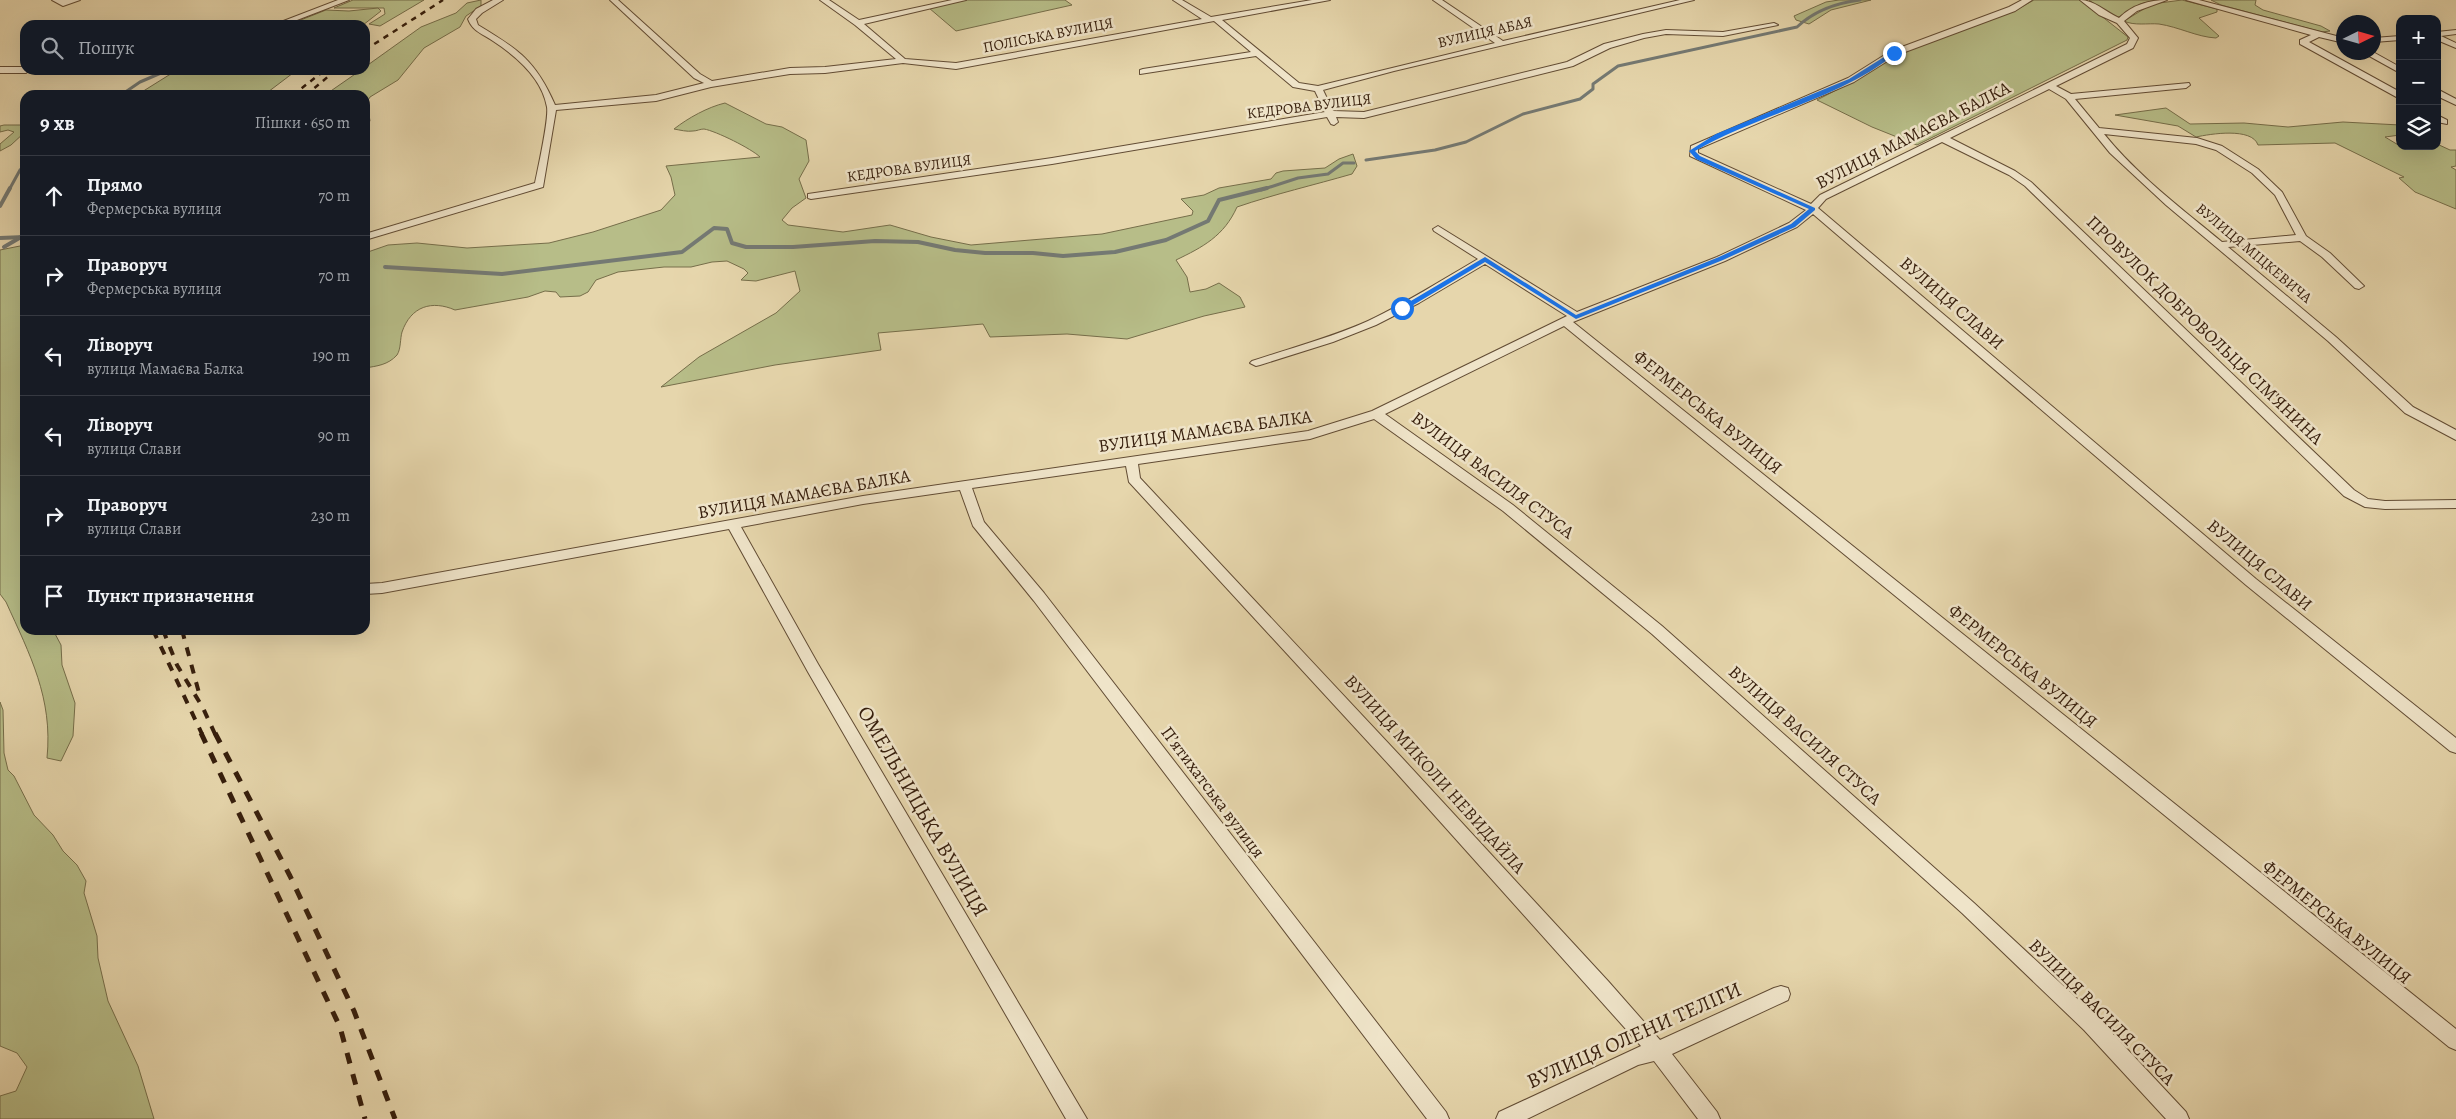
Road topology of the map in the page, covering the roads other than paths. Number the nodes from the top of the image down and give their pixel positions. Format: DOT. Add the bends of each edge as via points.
graph roads {
  1 [pos="76,0"];
  2 [pos="344,0"];
  3 [pos="499,0"];
  4 [pos="614,0"];
  5 [pos="824,0"];
  6 [pos="962,0"];
  7 [pos="1177,0"];
  8 [pos="1326,0"];
  9 [pos="1436,0"];
  10 [pos="1690,0"];
  11 [pos="2028,0"];
  12 [pos="2084,0"];
  13 [pos="2163,0"];
  14 [pos="2190,0"];
  15 [pos="60,2"];
  16 [pos="1297,2"];
  17 [pos="1213,19"];
  18 [pos="290,20"];
  19 [pos="2120,21"];
  20 [pos="858,23"];
  21 [pos="1774,25"];
  22 [pos="2456,32"];
  23 [pos="2320,34"];
  24 [pos="2441,35"];
  25 [pos="2396,38"];
  26 [pos="2441,38"];
  27 [pos="2336,39"];
  28 [pos="2381,39"];
  29 [pos="1501,42"];
  30 [pos="2456,46"];
  31 [pos="1259,54"];
  32 [pos="2380,60"];
  33 [pos="903,61"];
  34 [pos="2396,69"];
  35 [pos="0,70"];
  36 [pos="20,70"];
  37 [pos="1144,72"];
  38 [pos="711,84"];
  39 [pos="2186,85"];
  40 [pos="2049,86"];
  41 [pos="1318,89"];
  42 [pos="2396,94"];
  43 [pos="2441,94"];
  44 [pos="2070,96"];
  45 [pos="2456,102"];
  46 [pos="552,108"];
  47 [pos="1333,118"];
  48 [pos="2094,130"];
  49 [pos="1942,138"];
  50 [pos="811,196"];
  51 [pos="1813,209"];
  52 [pos="1438,229"];
  53 [pos="370,236"];
  54 [pos="2302,238"];
  55 [pos="2219,245"];
  56 [pos="1485,259"];
  57 [pos="2359,286"];
  58 [pos="1570,319"];
  59 [pos="1256,363"];
  60 [pos="1376,414"];
  61 [pos="2454,433"];
  62 [pos="1132,460"];
  63 [pos="964,484"];
  64 [pos="2456,504"];
  65 [pos="733,525"];
  66 [pos="370,588"];
  67 [pos="2456,747"];
  68 [pos="1782,994"];
  69 [pos="2456,1041"];
  70 [pos="1658,1052"];
  71 [pos="1076,1119"];
  72 [pos="1439,1119"];
  73 [pos="1506,1119"];
  74 [pos="1710,1119"];
  75 [pos="2179,1119"];
  1 -- 15 [label="street"];
  2 -- 18 [label="street"];
  3 -- 46 [label="street" via="479,11 472,19 474,26 529,64"];
  4 -- 38 [label="street" via="697,76"];
  5 -- 20 [label="street"];
  6 -- 20 [label="street"];
  7 -- 17 [label="street"];
  8 -- 16 [label="street, ПОЛІСЬКА ВУЛИЦЯ"];
  9 -- 29 [label="street"];
  10 -- 29 [label="street, ВУЛИЦЯ АБАЯ"];
  11 -- 51 [label="street, ВУЛИЦЯ СЛАВИ" via="1894,53 1851,80 1718,136 1692,151 1698,157"];
  12 -- 19 [label="street"];
  13 -- 19 [label="street" via="2145,4"];
  14 -- 23 [label="street"];
  16 -- 17 [label="street, ПОЛІСЬКА ВУЛИЦЯ"];
  17 -- 31 [label="street"];
  17 -- 33 [label="street, ПОЛІСЬКА ВУЛИЦЯ" via="956,66"];
  19 -- 40 [label="street, ВУЛИЦЯ МАМАЄВА БАЛКА" via="2134,38 2130,46"];
  20 -- 33 [label="street"];
  21 -- 47 [label="street, КЕДРОВА ВУЛИЦЯ" via="1723,34 1666,32 1643,36 1607,46 1570,64 1364,115"];
  22 -- 24 [label="street"];
  23 -- 27 [label="street"];
  23 -- 42 [label="street" via="2303,42"];
  25 -- 28 [label="street"];
  26 -- 30 [label="street"];
  29 -- 41 [label="street, ВУЛИЦЯ АБАЯ"];
  31 -- 37 [label="street"];
  31 -- 41 [label="street" via="1296,85"];
  32 -- 34 [label="street"];
  33 -- 38 [label="street, ПОЛІСЬКА ВУЛИЦЯ" via="790,71"];
  35 -- 36 [label="street"];
  38 -- 46 [label="street, ПОЛІСЬКА ВУЛИЦЯ" via="656,98"];
  39 -- 44 [label="street"];
  40 -- 44 [label="street, ВУЛИЦЯ МІЦКЕВИЧА"];
  40 -- 49 [label="street, ВУЛИЦЯ МАМАЄВА БАЛКА"];
  41 -- 47 [label="street"];
  43 -- 45 [label="street"];
  44 -- 48 [label="street, ВУЛИЦЯ МІЦКЕВИЧА"];
  46 -- 53 [label="street" via="540,185"];
  47 -- 50 [label="street, КЕДРОВА ВУЛИЦЯ"];
  48 -- 54 [label="street" via="2197,141 2219,148 2256,172 2279,194"];
  48 -- 55 [label="street, ВУЛИЦЯ МІЦКЕВИЧА" via="2169,203"];
  49 -- 51 [label="street, ВУЛИЦЯ МАМАЄВА БАЛКА" via="1823,197"];
  49 -- 64 [label="street, ПРОВУЛОК ДОБРОВОЛЬЦЯ СІМ'ЯНИНА" via="2028,184 2349,493 2365,502 2385,505"];
  51 -- 58 [label="street, ВУЛИЦЯ МАМАЄВА БАЛКА" via="1793,225 1721,259"];
  51 -- 67 [label="street, ВУЛИЦЯ СЛАВИ" via="2251,582"];
  52 -- 56 [label="street, ФЕРМЕРСЬКА ВУЛИЦЯ"];
  54 -- 55 [label="street"];
  54 -- 57 [label="street" via="2326,254"];
  55 -- 61 [label="street, ВУЛИЦЯ МІЦКЕВИЧА" via="2332,339 2409,410"];
  56 -- 58 [label="street, ФЕРМЕРСЬКА ВУЛИЦЯ"];
  56 -- 59 [label="street" via="1370,324"];
  58 -- 60 [label="street, ВУЛИЦЯ МАМАЄВА БАЛКА"];
  58 -- 69 [label="street, ФЕРМЕРСЬКА ВУЛИЦЯ"];
  60 -- 62 [label="street, ВУЛИЦЯ МАМАЄВА БАЛКА" via="1310,435"];
  60 -- 75 [label="street, ВУЛИЦЯ ВАСИЛЯ СТУСА" via="1508,508 1657,630 1968,908 2091,1024"];
  62 -- 63 [label="street, ВУЛИЦЯ МАМАЄВА БАЛКА"];
  62 -- 70 [label="street, ВУЛИЦЯ МИКОЛИ НЕВИДАЙЛА" via="1134,479 1282,637"];
  63 -- 65 [label="street, ВУЛИЦЯ МАМАЄВА БАЛКА"];
  63 -- 72 [label="street, Пʼятихатська вулиця" via="978,523 1033,590"];
  65 -- 66 [label="street, ВУЛИЦЯ МАМАЄВА БАЛКА"];
  65 -- 71 [label="street, ОМЕЛЬНИЦЬКА ВУЛИЦЯ"];
  68 -- 70 [label="street, ВУЛИЦЯ ОЛЕНИ ТЕЛІГИ"];
  70 -- 73 [label="street, ВУЛИЦЯ ОЛЕНИ ТЕЛІГИ" via="1636,1056"];
  70 -- 74 [label="street, ВУЛИЦЯ МИКОЛИ НЕВИДАЙЛА"];
}
